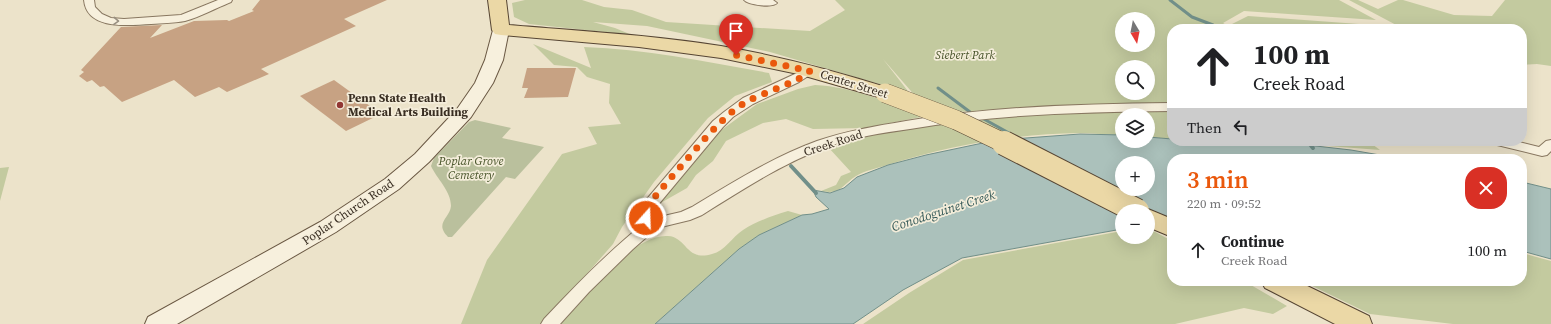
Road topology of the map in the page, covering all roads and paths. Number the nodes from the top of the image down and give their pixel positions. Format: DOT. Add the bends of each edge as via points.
graph roads {
  1 [pos="89,0"];
  2 [pos="227,0"];
  3 [pos="497,0"];
  4 [pos="749,0"];
  5 [pos="772,3"];
  6 [pos="501,30"];
  7 [pos="810,71"];
  8 [pos="1167,107"];
  9 [pos="1551,144"];
  10 [pos="1519,146"];
  11 [pos="1123,204"];
  12 [pos="1155,220"];
  13 [pos="652,224"];
  14 [pos="1167,226"];
  15 [pos="1284,286"];
  16 [pos="157,324"];
  17 [pos="550,324"];
  18 [pos="1360,324"];
  1 -- 2 [label="street, one-way" via="90,8 98,16 109,21 124,22 183,18"];
  3 -- 6 [label="main road"];
  4 -- 5 [label="street"];
  6 -- 7 [label="main road, Center Street" via="690,47"];
  6 -- 16 [label="street, Poplar Church Road" via="494,60 484,83 464,113 422,158 392,184 328,227"];
  7 -- 11 [label="main road, Center Street, bridge" via="886,94 956,120"];
  7 -- 13 [label="street" via="797,80 747,101 729,114 708,135 646,210 646,218"];
  8 -- 13 [label="street, Creek Road" via="1060,109 975,115 866,132 833,140 791,157 697,211"];
  9 -- 10 [label="street" via="1542,152"];
  12 -- 14 [label="main road"];
  13 -- 17 [label="street, Creek Road" via="583,288"];
  15 -- 18 [label="main road"];
}
